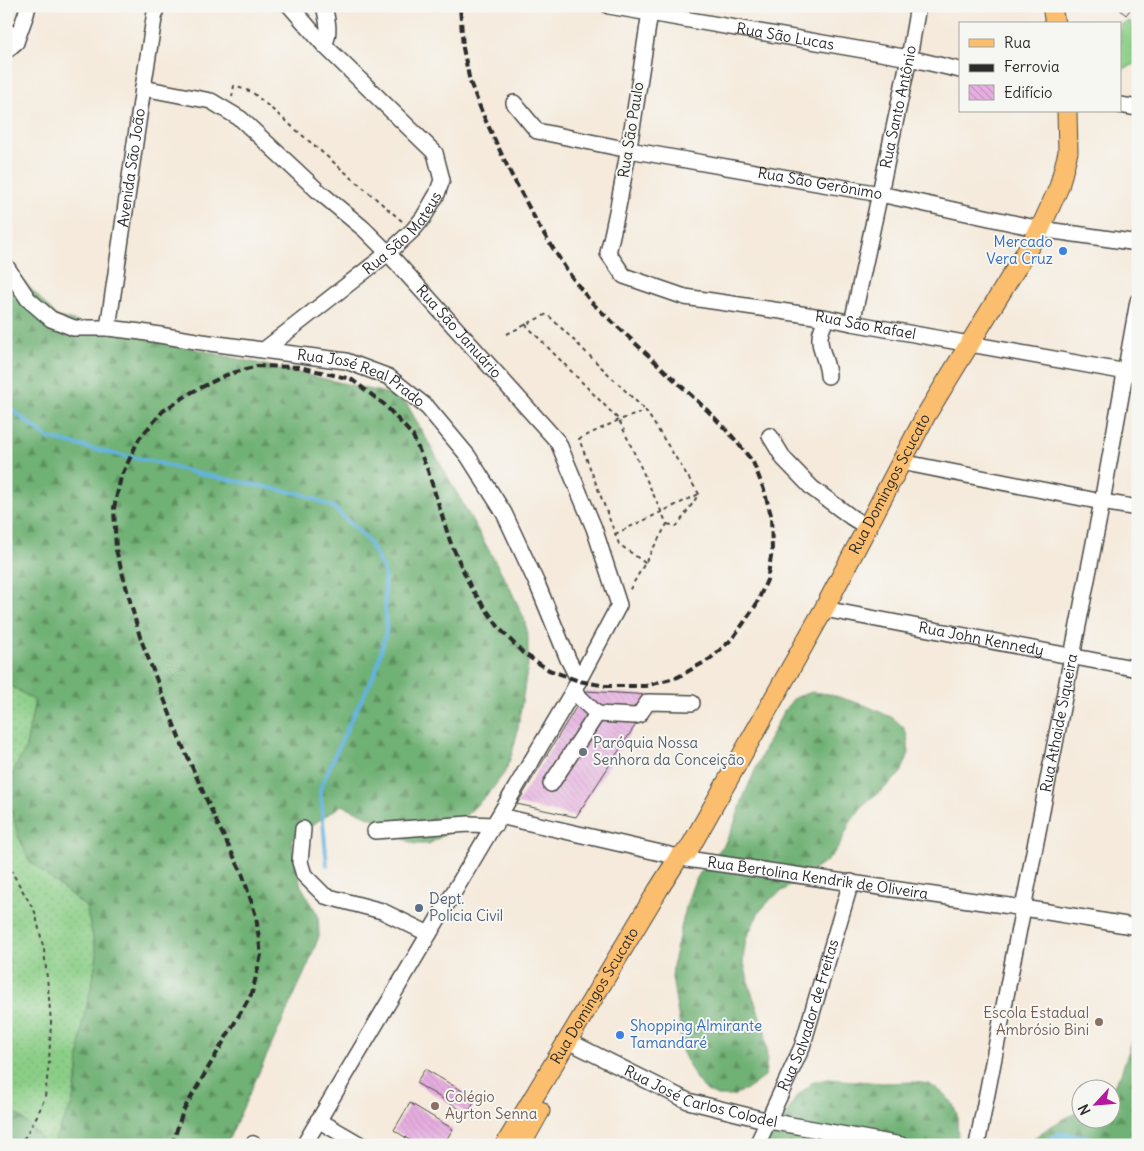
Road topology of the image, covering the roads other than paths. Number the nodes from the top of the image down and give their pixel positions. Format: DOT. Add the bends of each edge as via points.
graph roads {
  1 [pos="28,6"];
  2 [pos="156,6"];
  3 [pos="290,6"];
  4 [pos="324,6"];
  5 [pos="609,6"];
  6 [pos="918,6"];
  7 [pos="1052,6"];
  8 [pos="650,10"];
  9 [pos="1055,22"];
  10 [pos="6,30"];
  11 [pos="324,45"];
  12 [pos="11,46"];
  13 [pos="909,58"];
  14 [pos="959,70"];
  15 [pos="143,88"];
  16 [pos="514,103"];
  17 [pos="1122,105"];
  18 [pos="1138,108"];
  19 [pos="1067,112"];
  20 [pos="628,150"];
  21 [pos="880,194"];
  22 [pos="1040,229"];
  23 [pos="1138,243"];
  24 [pos="388,252"];
  25 [pos="608,253"];
  26 [pos="6,266"];
  27 [pos="1138,301"];
  28 [pos="828,318"];
  29 [pos="852,324"];
  30 [pos="108,328"];
  31 [pos="969,344"];
  32 [pos="264,350"];
  33 [pos="1131,372"];
  34 [pos="828,376"];
  35 [pos="770,436"];
  36 [pos="901,462"];
  37 [pos="1102,502"];
  38 [pos="1138,508"];
  39 [pos="867,527"];
  40 [pos="824,608"];
  41 [pos="1072,657"];
  42 [pos="1138,669"];
  43 [pos="576,686"];
  44 [pos="692,703"];
  45 [pos="597,714"];
  46 [pos="551,784"];
  47 [pos="497,820"];
  48 [pos="303,828"];
  49 [pos="375,831"];
  50 [pos="685,856"];
  51 [pos="851,882"];
  52 [pos="1024,908"];
  53 [pos="1138,927"];
  54 [pos="430,934"];
  55 [pos="573,1043"];
  56 [pos="318,1120"];
  57 [pos="769,1121"];
  58 [pos="304,1145"];
  59 [pos="361,1145"];
  60 [pos="505,1145"];
  61 [pos="520,1145"];
  62 [pos="757,1145"];
  63 [pos="900,1145"];
  64 [pos="977,1145"];
  1 -- 12 [label="street"];
  2 -- 15 [label="street, Avenida São João"];
  3 -- 11 [label="street, Rua São Mateus"];
  4 -- 11 [label="street" via="328,38"];
  5 -- 8 [label="street, Rua São Lucas"];
  6 -- 13 [label="street, Rua Santo Antônio"];
  7 -- 9 [label="main road"];
  8 -- 13 [label="street, Rua São Lucas"];
  8 -- 20 [label="street, Rua São Paulo"];
  10 -- 12 [label="street"];
  11 -- 24 [label="street, Rua São Mateus" via="435,153 442,180 437,194 413,230"];
  13 -- 14 [label="street, Rua São Lucas"];
  13 -- 21 [label="street, Rua Santo Antônio"];
  15 -- 24 [label="street, Rua São Januário" via="212,101 241,119"];
  15 -- 30 [label="street, Avenida São João"];
  16 -- 20 [label="street, Rua São Gerônimo" via="537,130"];
  17 -- 18 [label="street"];
  19 -- 22 [label="main road, Rua Domingos Scucato" via="1068,152 1059,187"];
  20 -- 21 [label="street, Rua São Gerônimo"];
  20 -- 25 [label="street, Rua São Paulo"];
  21 -- 22 [label="street, Rua São Gerônimo"];
  21 -- 29 [label="street, Rua Santo Antônio"];
  22 -- 23 [label="street, Rua São Gerônimo"];
  22 -- 31 [label="main road, Rua Domingos Scucato"];
  24 -- 32 [label="street, Rua São Mateus"];
  24 -- 43 [label="street, Rua São Januário" via="558,442 594,528 619,605"];
  25 -- 28 [label="street, Rua São Rafael" via="624,276 685,297"];
  26 -- 30 [label="street, Rua José Real Prado" via="28,300 50,319 74,328"];
  27 -- 33 [label="street, Rua Athaide Siqueira"];
  28 -- 29 [label="street, Rua São Rafael"];
  28 -- 34 [label="street" via="821,329 819,342 828,366"];
  29 -- 31 [label="street, Rua São Rafael"];
  30 -- 32 [label="street, Rua José Real Prado"];
  31 -- 33 [label="street, Rua São Rafael"];
  31 -- 36 [label="main road, Rua Domingos Scucato"];
  32 -- 43 [label="street, Rua José Real Prado" via="346,361 389,377 428,408 468,456 504,513 538,586"];
  33 -- 37 [label="street, Rua Athaide Siqueira"];
  35 -- 39 [label="street" via="784,459 812,488"];
  36 -- 37 [label="street"];
  36 -- 39 [label="main road, Rua Domingos Scucato"];
  37 -- 38 [label="street"];
  37 -- 41 [label="street, Rua Athaide Siqueira"];
  39 -- 40 [label="main road, Rua Domingos Scucato"];
  40 -- 41 [label="street, Rua John Kennedy"];
  40 -- 50 [label="main road, Rua Domingos Scucato"];
  41 -- 42 [label="street, Rua John Kennedy"];
  41 -- 52 [label="street, Rua Athaide Siqueira"];
  43 -- 45 [label="street, Rua José Real Prado"];
  43 -- 47 [label="street"];
  44 -- 45 [label="street" via="648,702 640,715 635,716"];
  45 -- 46 [label="street"];
  47 -- 49 [label="street, Rua Bertolina Kendrik de Oliveira"];
  47 -- 50 [label="street, Rua Bertolina Kendrik de Oliveira"];
  47 -- 54 [label="street"];
  48 -- 54 [label="street" via="300,862 304,875 325,896 382,911"];
  50 -- 51 [label="street, Rua Bertolina Kendrik de Oliveira"];
  50 -- 55 [label="main road, Rua Domingos Scucato" via="658,890"];
  51 -- 52 [label="street, Rua Bertolina Kendrik de Oliveira"];
  51 -- 57 [label="street, Rua Salvador de Freitas" via="802,1048"];
  52 -- 53 [label="street, Rua Bertolina Kendrik de Oliveira"];
  52 -- 64 [label="street, Rua Athaide Siqueira"];
  54 -- 56 [label="street"];
  55 -- 57 [label="street, Rua José Carlos Colodel" via="688,1101"];
  55 -- 60 [label="main road, Rua Domingos Scucato"];
  55 -- 61 [label="main road, Rua Domingos Scucato"];
  56 -- 58 [label="street"];
  56 -- 59 [label="street"];
  57 -- 62 [label="street, Rua Salvador de Freitas"];
  57 -- 63 [label="street, Rua José Carlos Colodel"];
}
